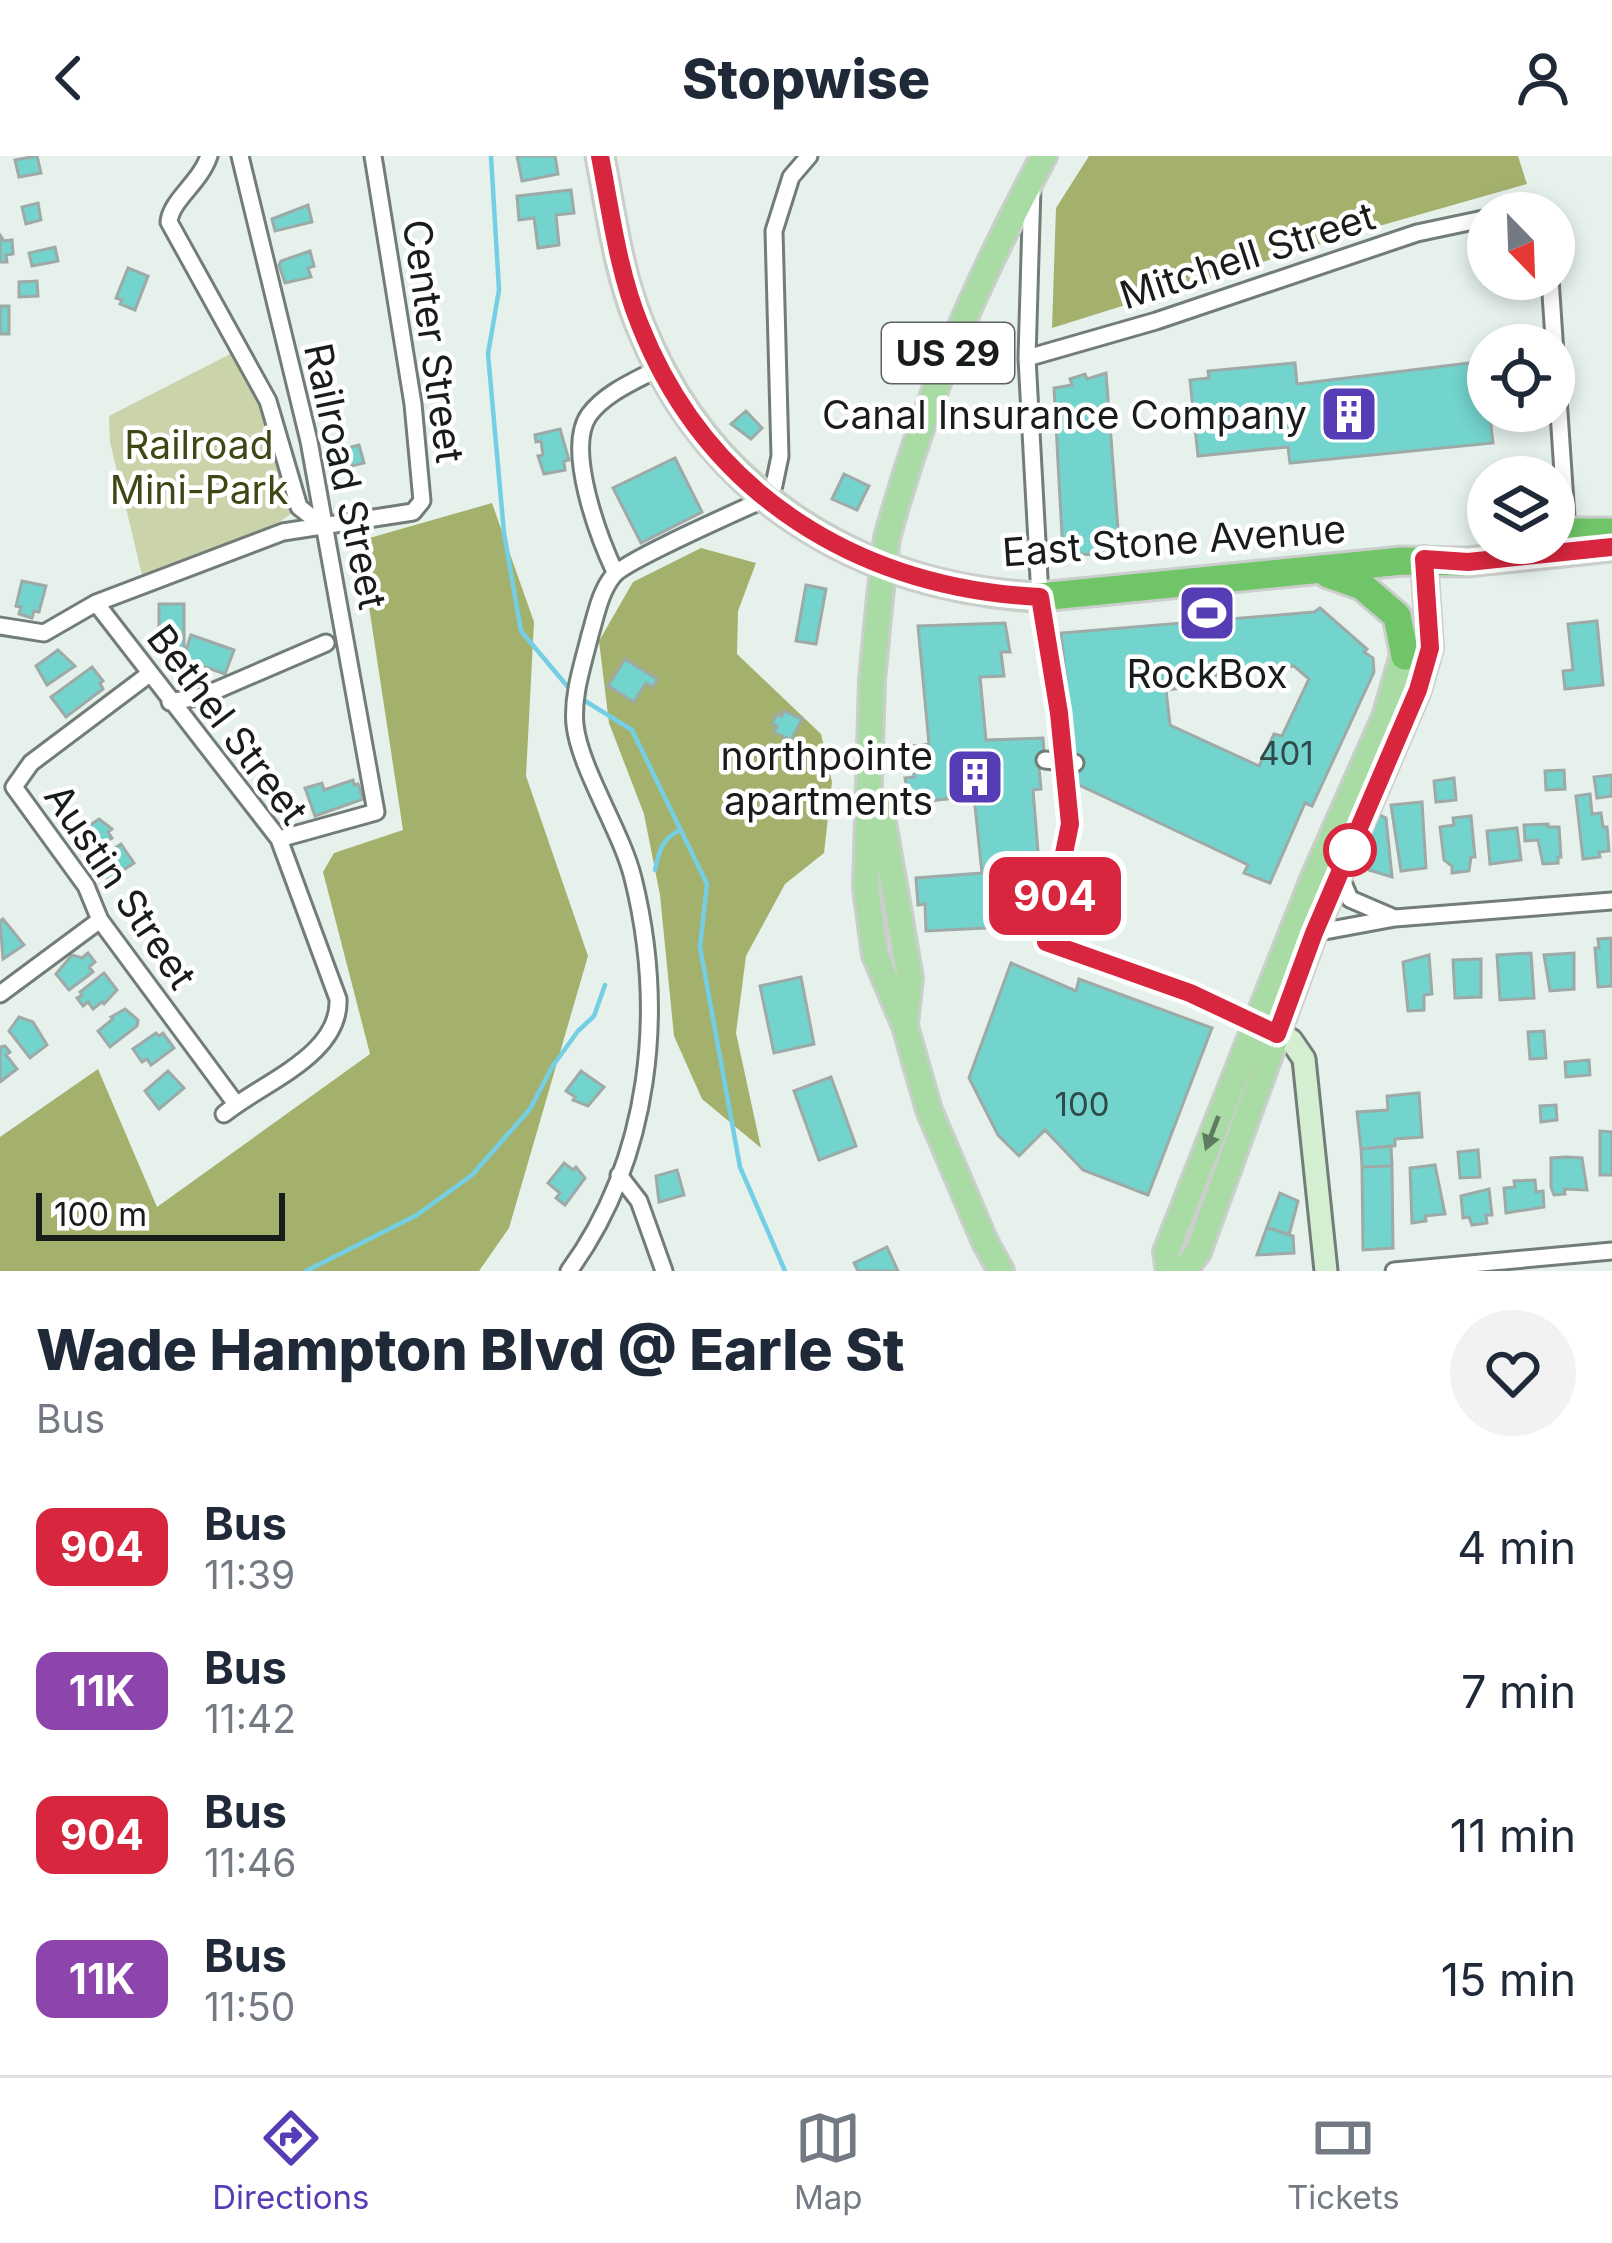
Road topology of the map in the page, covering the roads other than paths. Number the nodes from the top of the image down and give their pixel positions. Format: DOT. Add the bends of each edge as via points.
graph roads {
  1 [pos="209,156"];
  2 [pos="240,156"];
  3 [pos="373,156"];
  4 [pos="600,156"];
  5 [pos="809,156"];
  6 [pos="1038,167"];
  7 [pos="1467,222"];
  8 [pos="1551,300"];
  9 [pos="1027,358"];
  10 [pos="661,367"];
  11 [pos="1557,456"];
  12 [pos="767,498"];
  13 [pos="322,525"];
  14 [pos="1575,532"];
  15 [pos="1612,532"];
  16 [pos="1612,547"];
  17 [pos="1467,548"];
  18 [pos="1424,559"];
  19 [pos="1318,570"];
  20 [pos="614,572"];
  21 [pos="1040,597"];
  22 [pos="96,603"];
  23 [pos="0,626"];
  24 [pos="326,644"];
  25 [pos="1405,656"];
  26 [pos="148,675"];
  27 [pos="170,702"];
  28 [pos="1045,760"];
  29 [pos="1075,763"];
  30 [pos="870,767"];
  31 [pos="868,836"];
  32 [pos="279,839"];
  33 [pos="1339,874"];
  34 [pos="1612,901"];
  35 [pos="1395,918"];
  36 [pos="100,920"];
  37 [pos="1314,933"];
  38 [pos="904,951"];
  39 [pos="0,994"];
  40 [pos="905,1026"];
  41 [pos="1266,1029"];
  42 [pos="230,1109"];
  43 [pos="619,1175"];
  44 [pos="1612,1251"];
  45 [pos="569,1271"];
  46 [pos="664,1271"];
  47 [pos="1001,1271"];
  48 [pos="1169,1271"];
  49 [pos="1184,1271"];
  50 [pos="1326,1271"];
  51 [pos="1394,1271"];
  1 -- 13 [label="street" via="170,222 268,401 299,507"];
  2 -- 13 [label="street, Railroad Street"];
  3 -- 13 [label="street, Center Street" via="422,501 413,512"];
  4 -- 10 [label="highway, East Stone Avenue" via="628,293"];
  5 -- 12 [label="street" via="791,177 774,232 780,456"];
  6 -- 9 [label="street"];
  6 -- 30 [label="main road, US 29, bridge" via="941,368 887,538"];
  7 -- 9 [label="street, Mitchell Street"];
  8 -- 11 [label="street"];
  9 -- 21 [label="street"];
  10 -- 12 [label="highway, East Stone Avenue" via="713,445"];
  10 -- 20 [label="street" via="614,392 581,434 594,515"];
  12 -- 20 [label="street"];
  12 -- 21 [label="highway, East Stone Avenue" via="842,550 919,580"];
  13 -- 22 [label="street" via="283,532"];
  13 -- 32 [label="street, Railroad Street" via="376,812"];
  14 -- 15 [label="highway"];
  16 -- 18 [label="highway, East Stone Avenue"];
  17 -- 18 [label="highway, East Stone Avenue"];
  18 -- 19 [label="highway, East Stone Avenue"];
  18 -- 25 [label="main road"];
  18 -- 33 [label="main road" via="1430,648"];
  19 -- 21 [label="highway, East Stone Avenue"];
  19 -- 25 [label="highway" via="1362,586 1397,616"];
  20 -- 43 [label="street" via="574,708 580,744 633,880 649,971 645,1078"];
  22 -- 23 [label="street" via="44,633"];
  22 -- 26 [label="street, Bethel Street"];
  24 -- 27 [label="street"];
  25 -- 41 [label="main road"];
  26 -- 27 [label="street, Bethel Street"];
  26 -- 36 [label="street, Austin Street" via="31,763 14,787 86,886"];
  27 -- 32 [label="street, Bethel Street"];
  28 -- 29 [label="street"];
  30 -- 31 [label="main road, US 29"];
  30 -- 38 [label="main road, US 29"];
  31 -- 38 [label="main road" via="885,938 891,950"];
  31 -- 40 [label="main road, US 29" via="875,955"];
  32 -- 42 [label="street, Bethel Street" via="330,973 338,1021 317,1049"];
  33 -- 35 [label="street" via="1350,899"];
  33 -- 37 [label="main road"];
  34 -- 35 [label="street"];
  35 -- 37 [label="street"];
  36 -- 39 [label="street"];
  36 -- 42 [label="street, Austin Street"];
  37 -- 41 [label="main road"];
  38 -- 40 [label="main road, US 29"];
  40 -- 47 [label="main road, US 29" via="929,1110"];
  41 -- 48 [label="main road, one-way" via="1166,1252"];
  41 -- 49 [label="main road" via="1198,1252"];
  41 -- 50 [label="street" via="1291,1040 1304,1059"];
  43 -- 45 [label="street"];
  43 -- 46 [label="street" via="639,1201"];
  44 -- 51 [label="street"];
}
